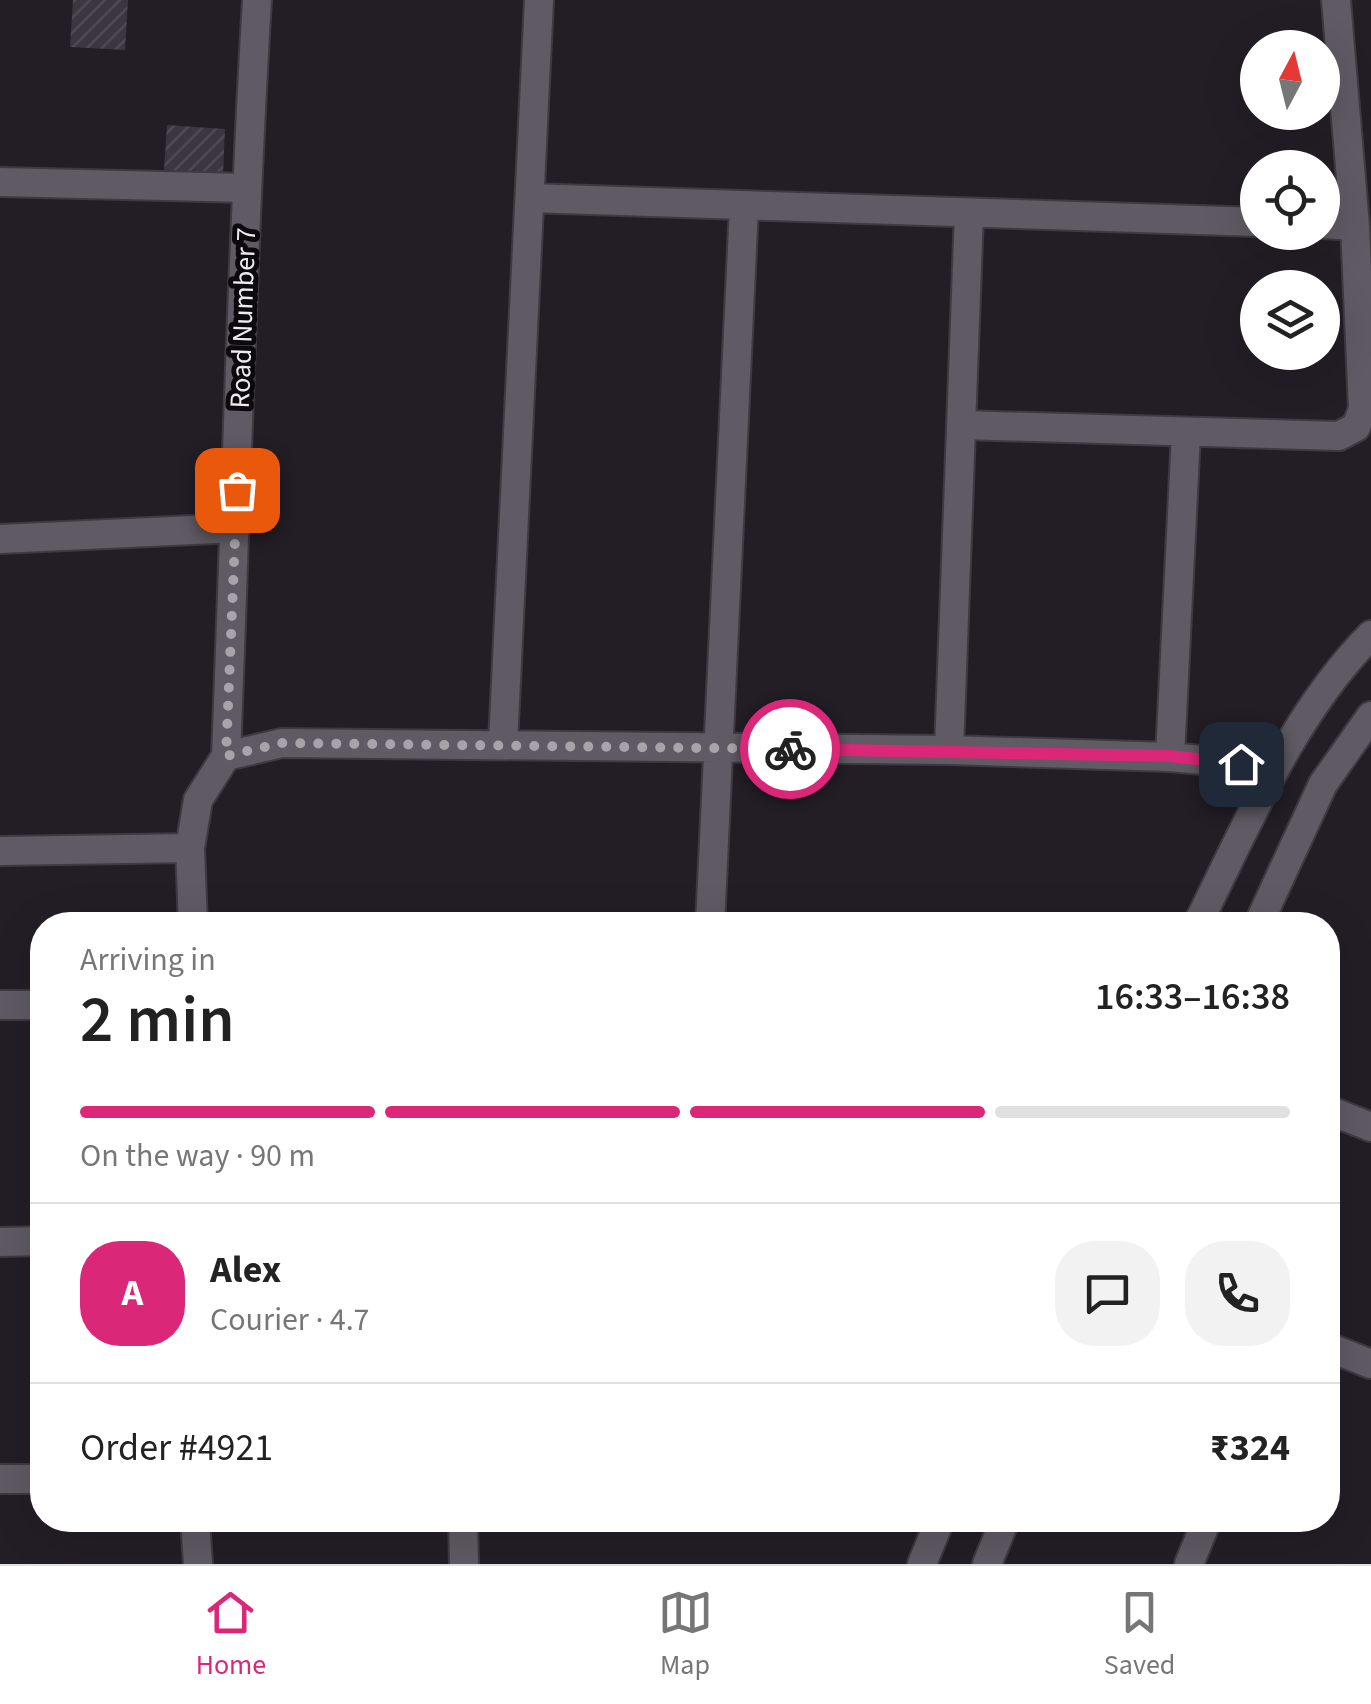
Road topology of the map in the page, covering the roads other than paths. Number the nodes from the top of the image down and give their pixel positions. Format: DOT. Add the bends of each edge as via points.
graph roads {
  1 [pos="257,0"];
  2 [pos="539,0"];
  3 [pos="1336,0"];
  4 [pos="0,182"];
  5 [pos="246,188"];
  6 [pos="530,198"];
  7 [pos="744,206"];
  8 [pos="969,213"];
  9 [pos="1240,221"];
  10 [pos="1340,225"];
  11 [pos="1356,226"];
  12 [pos="962,426"];
  13 [pos="1186,432"];
  14 [pos="236,528"];
  15 [pos="0,539"];
  16 [pos="1371,635"];
  17 [pos="1371,716"];
  18 [pos="503,743"];
  19 [pos="720,748"];
  20 [pos="949,750"];
  21 [pos="226,756"];
  22 [pos="1170,756"];
  23 [pos="1276,767"];
  24 [pos="190,848"];
  25 [pos="0,852"];
  26 [pos="192,912"];
  27 [pos="711,912"];
  28 [pos="1204,912"];
  29 [pos="1264,912"];
  30 [pos="30,1005"];
  31 [pos="0,1006"];
  32 [pos="1340,1115"];
  33 [pos="1371,1128"];
  34 [pos="30,1241"];
  35 [pos="0,1242"];
  36 [pos="1340,1352"];
  37 [pos="1371,1364"];
  38 [pos="0,1479"];
  39 [pos="30,1479"];
  40 [pos="196,1532"];
  41 [pos="463,1532"];
  42 [pos="935,1532"];
  43 [pos="1000,1532"];
  44 [pos="1201,1532"];
  45 [pos="198,1564"];
  46 [pos="464,1564"];
  47 [pos="922,1564"];
  48 [pos="987,1564"];
  49 [pos="1189,1564"];
  1 -- 5 [label="street, Road Number 7"];
  2 -- 6 [label="street"];
  3 -- 11 [label="street"];
  4 -- 5 [label="street"];
  5 -- 14 [label="street, Road Number 7"];
  6 -- 7 [label="street"];
  6 -- 18 [label="street"];
  7 -- 8 [label="street"];
  7 -- 19 [label="street"];
  8 -- 9 [label="street"];
  8 -- 12 [label="street"];
  10 -- 11 [label="street"];
  11 -- 13 [label="street" via="1363,409 1356,426 1339,436"];
  12 -- 13 [label="street"];
  12 -- 20 [label="street"];
  13 -- 22 [label="street"];
  14 -- 15 [label="street"];
  14 -- 21 [label="street, Road Number 7"];
  16 -- 23 [label="street" via="1342,664"];
  17 -- 29 [label="street" via="1323,784"];
  18 -- 19 [label="street"];
  18 -- 21 [label="street" via="282,743"];
  19 -- 20 [label="street"];
  19 -- 27 [label="street"];
  20 -- 22 [label="street"];
  21 -- 24 [label="street" via="198,800"];
  22 -- 23 [label="street"];
  23 -- 28 [label="street"];
  24 -- 25 [label="street"];
  24 -- 26 [label="street"];
  30 -- 31 [label="street"];
  32 -- 33 [label="street"];
  34 -- 35 [label="street"];
  36 -- 37 [label="street"];
  38 -- 39 [label="street"];
  40 -- 45 [label="street"];
  41 -- 46 [label="street"];
  42 -- 47 [label="street"];
  43 -- 48 [label="street"];
  44 -- 49 [label="street"];
}
